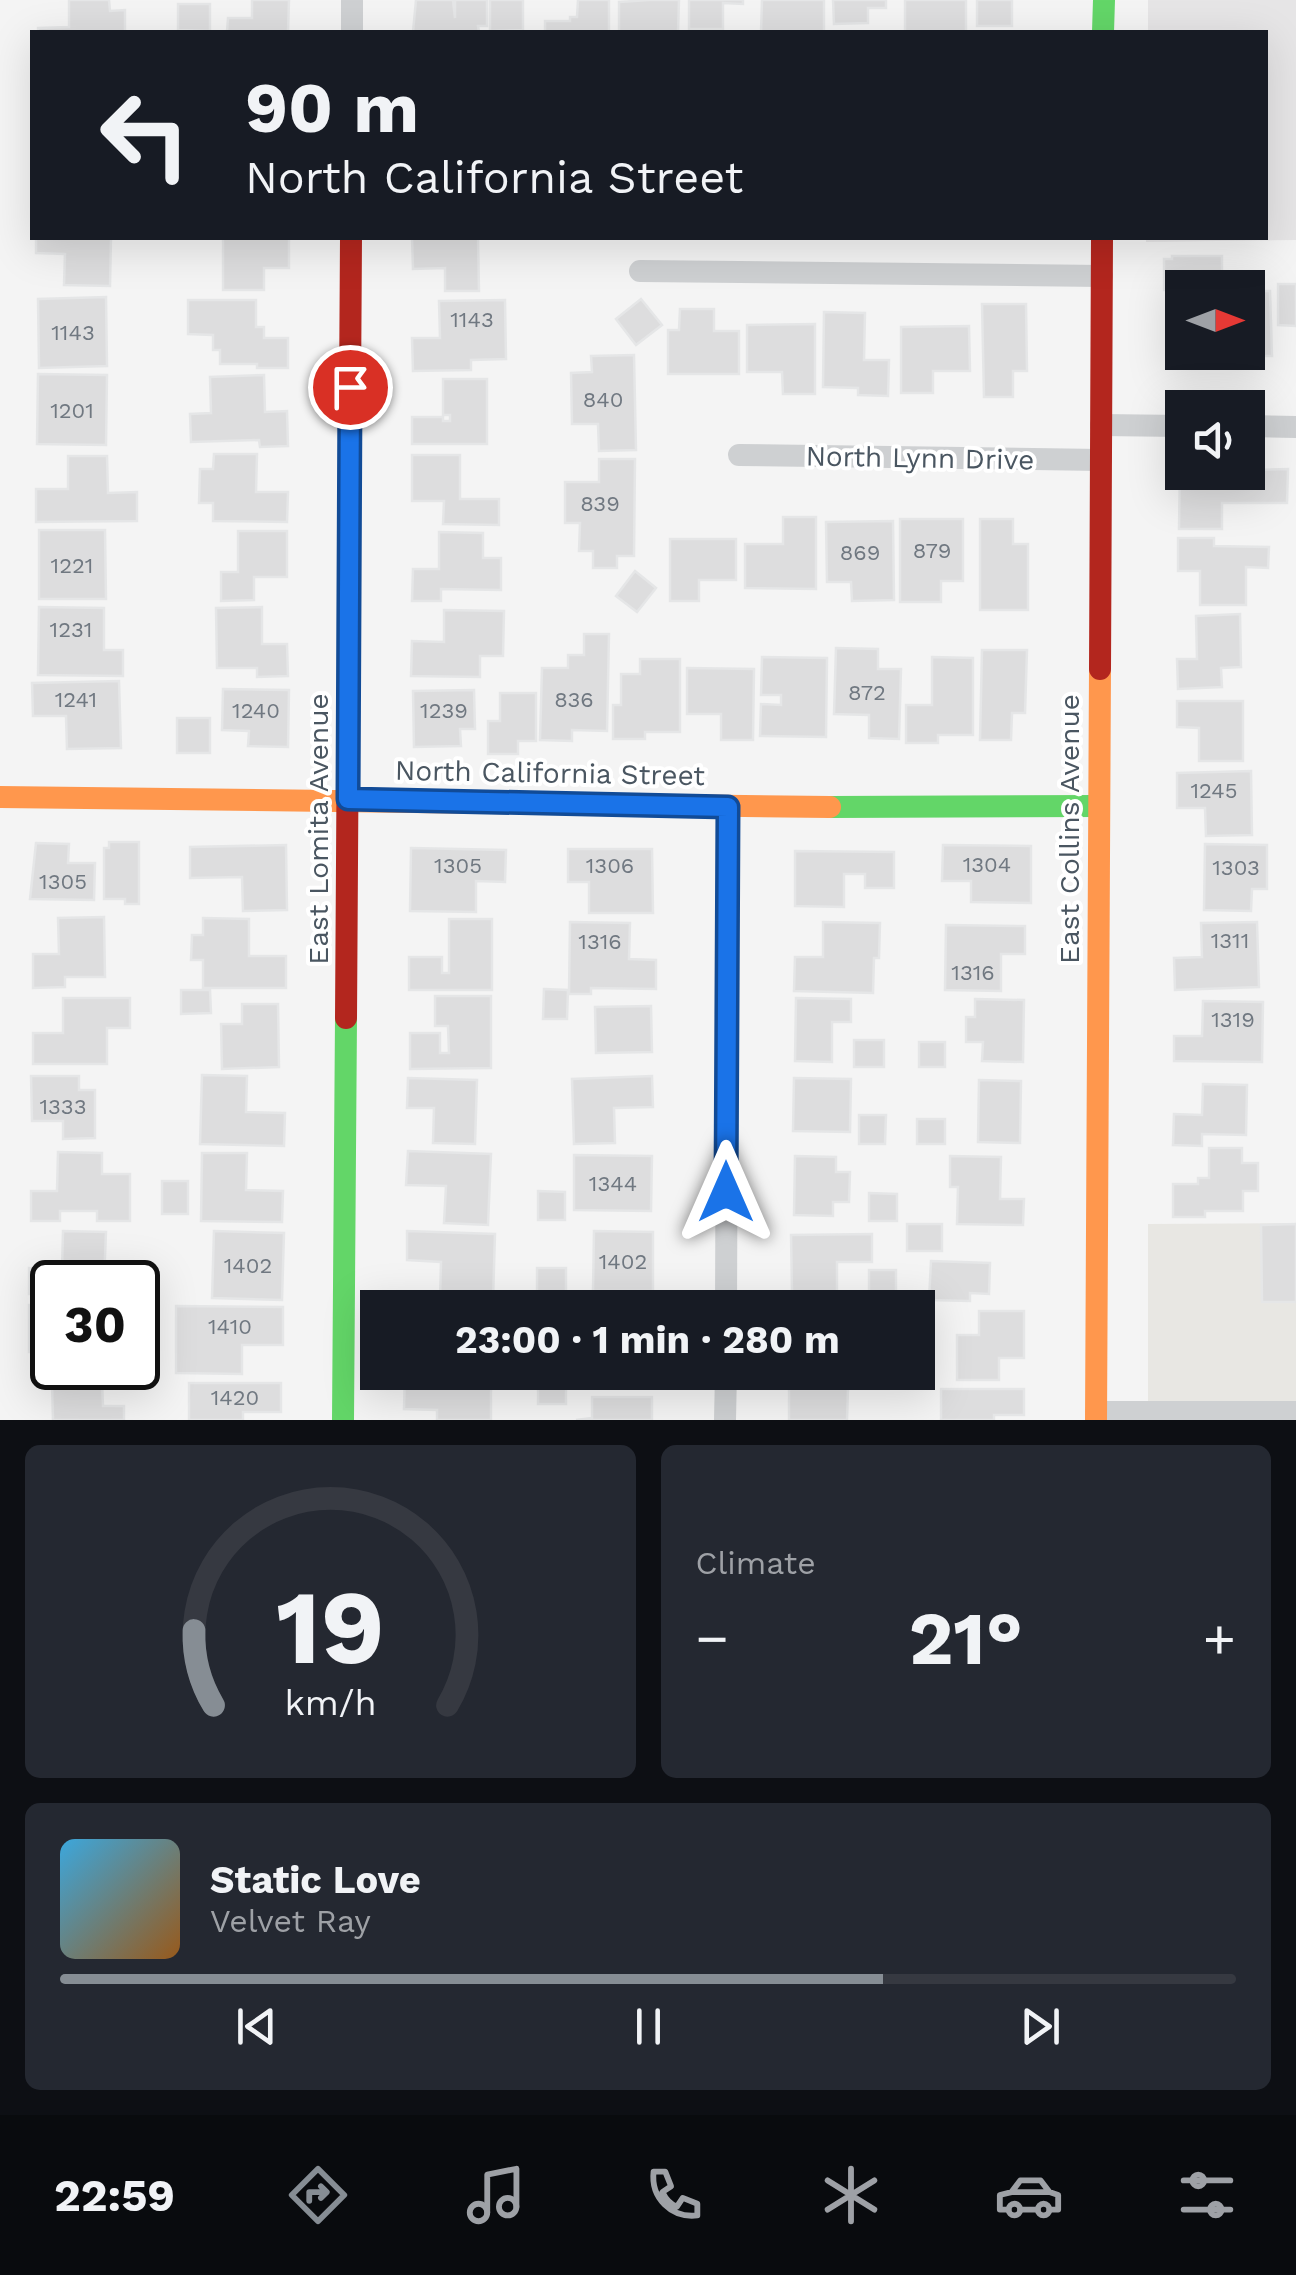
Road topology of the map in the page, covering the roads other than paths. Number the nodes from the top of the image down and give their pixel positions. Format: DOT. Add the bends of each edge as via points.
graph roads {
  1 [pos="352,0"];
  2 [pos="1104,0"];
  3 [pos="352,30"];
  4 [pos="1104,30"];
  5 [pos="351,240"];
  6 [pos="1102,240"];
  7 [pos="640,271"];
  8 [pos="1102,276"];
  9 [pos="1101,425"];
  10 [pos="1165,426"];
  11 [pos="1265,426"];
  12 [pos="1296,427"];
  13 [pos="739,455"];
  14 [pos="1101,460"];
  15 [pos="0,797"];
  16 [pos="348,799"];
  17 [pos="1099,806"];
  18 [pos="728,807"];
  19 [pos="726,1290"];
  20 [pos="726,1390"];
  21 [pos="1296,1412"];
  22 [pos="1096,1416"];
  23 [pos="343,1420"];
  24 [pos="725,1420"];
  1 -- 3 [label="street"];
  2 -- 4 [label="street"];
  5 -- 16 [label="street, East Lomita Avenue"];
  6 -- 8 [label="street, East Collins Avenue"];
  7 -- 8 [label="street"];
  8 -- 9 [label="street, East Collins Avenue"];
  9 -- 10 [label="street"];
  9 -- 14 [label="street, East Collins Avenue"];
  11 -- 12 [label="street"];
  13 -- 14 [label="street, North Lynn Drive"];
  14 -- 17 [label="street, East Collins Avenue"];
  15 -- 16 [label="street, North California Street"];
  16 -- 18 [label="street, North California Street"];
  16 -- 23 [label="street, East Lomita Avenue"];
  17 -- 18 [label="street, North California Street"];
  17 -- 22 [label="street, East Collins Avenue"];
  18 -- 19 [label="street"];
  20 -- 24 [label="street"];
  21 -- 22 [label="street"];
}
